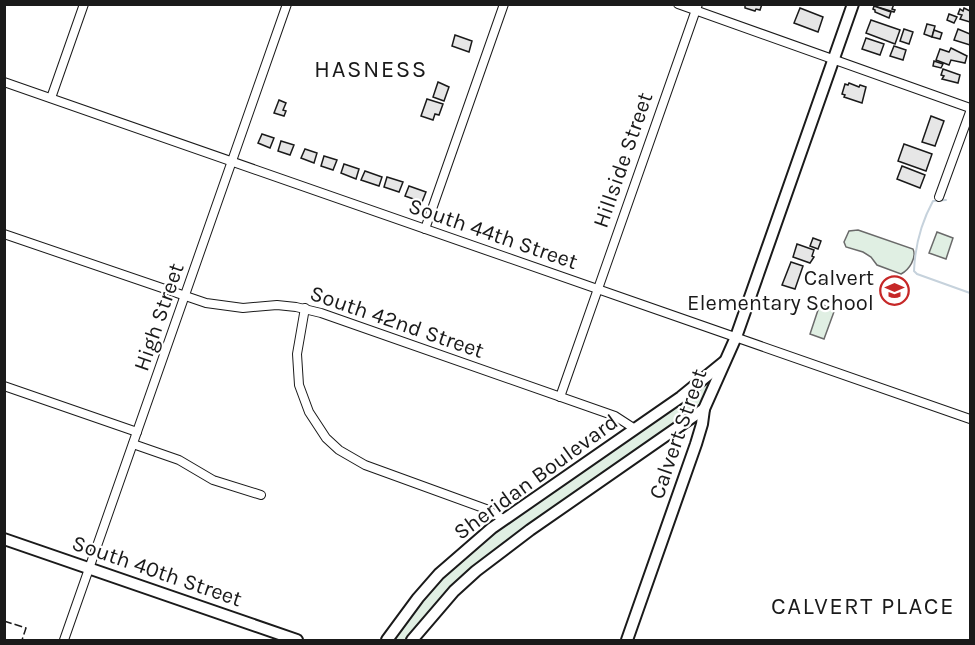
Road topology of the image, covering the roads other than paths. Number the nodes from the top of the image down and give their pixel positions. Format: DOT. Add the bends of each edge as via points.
graph roads {
  1 [pos="84,4"];
  2 [pos="287,4"];
  3 [pos="504,4"];
  4 [pos="678,4"];
  5 [pos="853,4"];
  6 [pos="697,8"];
  7 [pos="834,60"];
  8 [pos="4,82"];
  9 [pos="51,98"];
  10 [pos="970,110"];
  11 [pos="232,161"];
  12 [pos="939,197"];
  13 [pos="425,229"];
  14 [pos="4,234"];
  15 [pos="597,289"];
  16 [pos="185,297"];
  17 [pos="305,308"];
  18 [pos="736,337"];
  19 [pos="724,362"];
  20 [pos="4,386"];
  21 [pos="560,397"];
  22 [pos="704,409"];
  23 [pos="970,419"];
  24 [pos="635,429"];
  25 [pos="137,432"];
  26 [pos="133,444"];
  27 [pos="261,495"];
  28 [pos="503,519"];
  29 [pos="4,539"];
  30 [pos="89,569"];
  31 [pos="64,640"];
  32 [pos="297,640"];
  33 [pos="387,640"];
  34 [pos="412,640"];
  35 [pos="627,640"];
  1 -- 9 [label="street"];
  2 -- 11 [label="street, High Street"];
  3 -- 13 [label="street"];
  4 -- 6 [label="street"];
  5 -- 7 [label="main road, Calvert Street"];
  6 -- 7 [label="street"];
  6 -- 15 [label="street, Hillside Street"];
  7 -- 10 [label="street"];
  7 -- 18 [label="main road, Calvert Street"];
  8 -- 9 [label="street, South 44th Street"];
  9 -- 11 [label="street, South 44th Street"];
  10 -- 12 [label="street"];
  11 -- 13 [label="street, South 44th Street"];
  11 -- 16 [label="street, High Street"];
  13 -- 15 [label="street, South 44th Street"];
  14 -- 16 [label="street, South 42nd Street"];
  15 -- 18 [label="street, South 44th Street"];
  15 -- 21 [label="street, Hillside Street"];
  16 -- 17 [label="street, South 42nd Street" via="224,307"];
  16 -- 25 [label="street, High Street"];
  17 -- 21 [label="street, South 42nd Street"];
  17 -- 28 [label="street" via="297,354 298,378 309,412 326,438 365,465 486,509"];
  18 -- 19 [label="main road, Calvert Street"];
  18 -- 23 [label="street, South 44th Street"];
  19 -- 22 [label="main road, Calvert Street"];
  19 -- 24 [label="main road, Sheridan Boulevard"];
  20 -- 25 [label="street"];
  21 -- 24 [label="street, South 42nd Street" via="615,416"];
  22 -- 34 [label="main road, Sheridan Boulevard" via="476,571"];
  22 -- 35 [label="main road, Calvert Street" via="700,433"];
  24 -- 28 [label="main road, Sheridan Boulevard"];
  25 -- 26 [label="street, High Street"];
  26 -- 27 [label="street" via="179,460 213,480"];
  26 -- 30 [label="street, High Street"];
  28 -- 33 [label="main road, Sheridan Boulevard" via="439,574"];
  29 -- 30 [label="main road, South 40th Street"];
  30 -- 31 [label="street, High Street"];
  30 -- 32 [label="main road, South 40th Street"];
}
